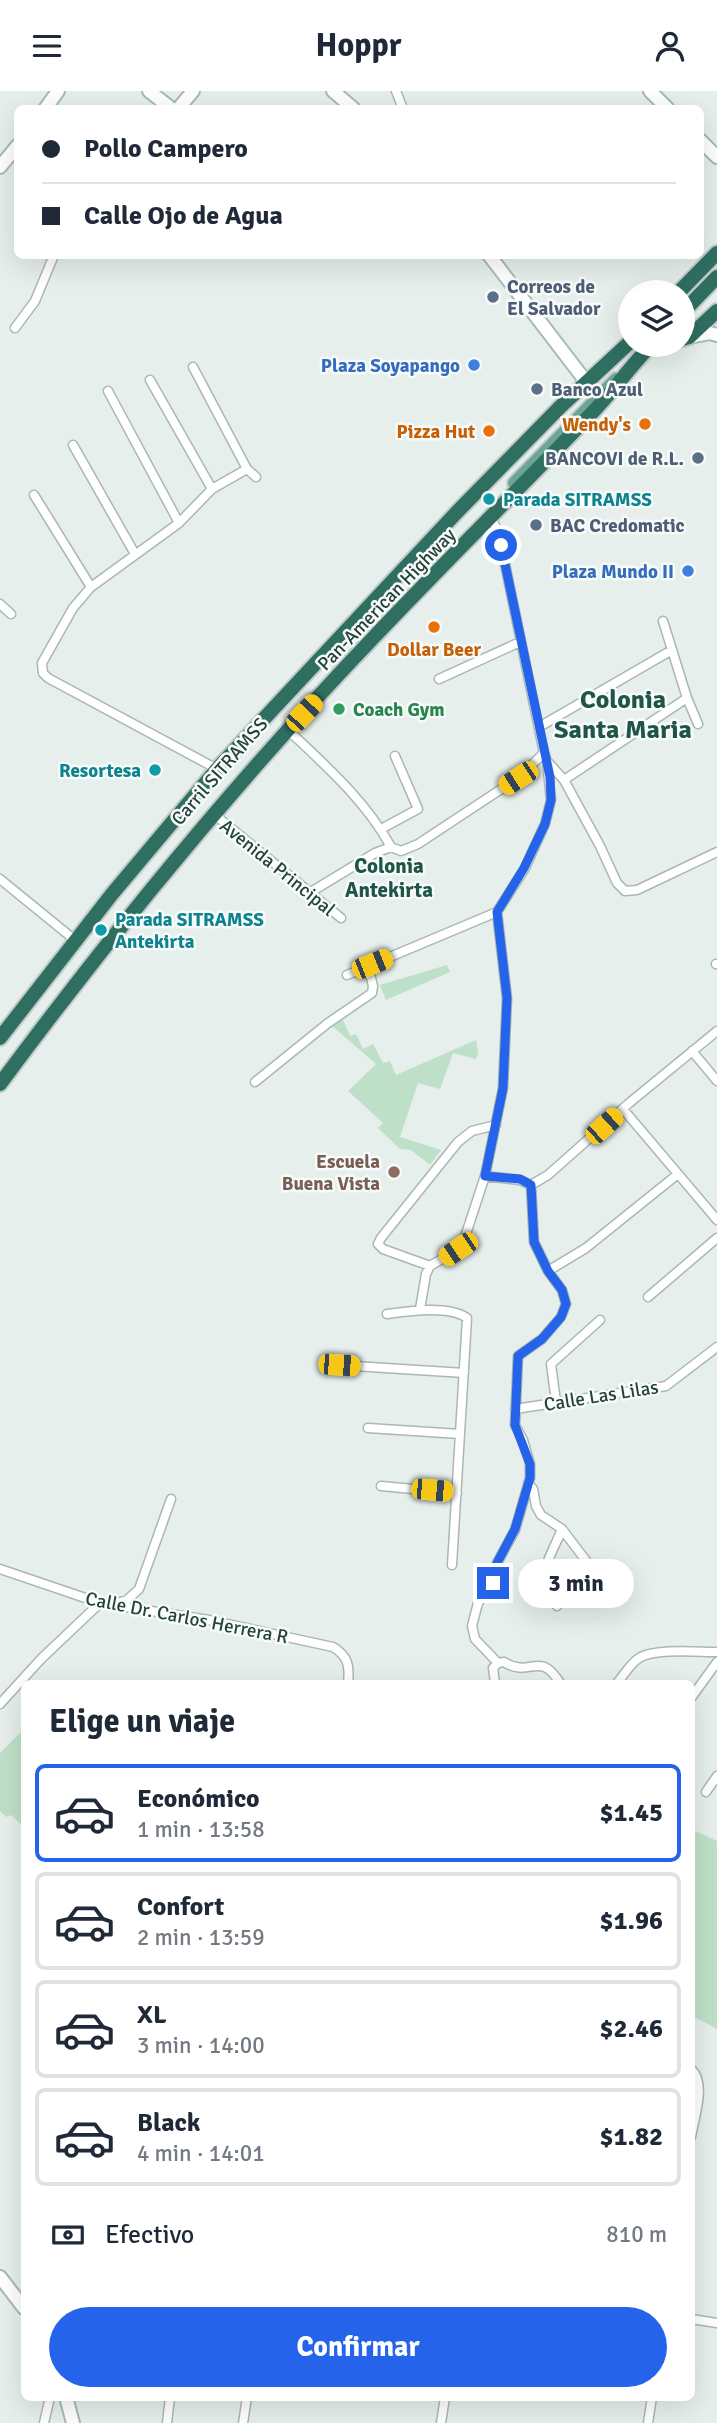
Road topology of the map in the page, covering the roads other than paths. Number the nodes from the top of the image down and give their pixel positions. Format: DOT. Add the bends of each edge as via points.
graph roads {
  1 [pos="149,91"];
  2 [pos="192,91"];
  3 [pos="333,91"];
  4 [pos="167,105"];
  5 [pos="181,105"];
  6 [pos="350,105"];
  7 [pos="704,144"];
  8 [pos="717,157"];
  9 [pos="717,253"];
  10 [pos="52,259"];
  11 [pos="492,259"];
  12 [pos="717,277"];
  13 [pos="691,280"];
  14 [pos="695,300"];
  15 [pos="717,311"];
  16 [pos="15,328"];
  17 [pos="695,330"];
  18 [pos="717,335"];
  19 [pos="695,336"];
  20 [pos="618,353"];
  21 [pos="640,357"];
  22 [pos="635,362"];
  23 [pos="193,367"];
  24 [pos="150,380"];
  25 [pos="586,383"];
  26 [pos="108,391"];
  27 [pos="597,397"];
  28 [pos="560,407"];
  29 [pos="74,445"];
  30 [pos="247,469"];
  31 [pos="256,477"];
  32 [pos="212,489"];
  33 [pos="34,495"];
  34 [pos="490,518"];
  35 [pos="179,523"];
  36 [pos="135,554"];
  37 [pos="91,587"];
  38 [pos="0,604"];
  39 [pos="11,614"];
  40 [pos="663,621"];
  41 [pos="520,642"];
  42 [pos="672,650"];
  43 [pos="439,679"];
  44 [pos="687,698"];
  45 [pos="698,724"];
  46 [pos="539,727"];
  47 [pos="288,730"];
  48 [pos="396,756"];
  49 [pos="545,757"];
  50 [pos="217,769"];
  51 [pos="564,780"];
  52 [pos="215,815"];
  53 [pos="381,829"];
  54 [pos="391,847"];
  55 [pos="717,852"];
  56 [pos="0,879"];
  57 [pos="311,892"];
  58 [pos="497,912"];
  59 [pos="341,918"];
  60 [pos="76,941"];
  61 [pos="368,966"];
  62 [pos="347,975"];
  63 [pos="717,1031"];
  64 [pos="0,1038"];
  65 [pos="0,1047"];
  66 [pos="692,1051"];
  67 [pos="0,1075"];
  68 [pos="717,1081"];
  69 [pos="255,1082"];
  70 [pos="0,1084"];
  71 [pos="623,1109"];
  72 [pos="496,1125"];
  73 [pos="678,1174"];
  74 [pos="485,1176"];
  75 [pos="531,1185"];
  76 [pos="717,1220"];
  77 [pos="717,1238"];
  78 [pos="430,1266"];
  79 [pos="548,1271"];
  80 [pos="648,1297"];
  81 [pos="420,1309"];
  82 [pos="387,1314"];
  83 [pos="600,1320"];
  84 [pos="717,1347"];
  85 [pos="339,1365"];
  86 [pos="464,1373"];
  87 [pos="556,1402"];
  88 [pos="514,1409"];
  89 [pos="368,1428"];
  90 [pos="460,1434"];
  91 [pos="528,1483"];
  92 [pos="381,1486"];
  93 [pos="457,1493"];
  94 [pos="172,1499"];
  95 [pos="562,1529"];
  96 [pos="452,1565"];
  97 [pos="590,1566"];
  98 [pos="0,1569"];
  99 [pos="100,1603"];
  100 [pos="110,1605"];
  101 [pos="556,1606"];
  102 [pos="717,1652"];
  103 [pos="717,1662"];
  104 [pos="498,1663"];
  105 [pos="22,1680"];
  106 [pos="348,1680"];
  107 [pos="495,1680"];
  108 [pos="558,1680"];
  109 [pos="620,1680"];
  110 [pos="21,1681"];
  111 [pos="695,1692"];
  112 [pos="0,1704"];
  113 [pos="717,1776"];
  114 [pos="706,1792"];
  115 [pos="695,2072"];
  116 [pos="695,2110"];
  117 [pos="0,2277"];
  118 [pos="21,2304"];
  119 [pos="695,2320"];
  120 [pos="717,2323"];
  121 [pos="49,2401"];
  122 [pos="67,2401"];
  123 [pos="170,2401"];
  124 [pos="246,2401"];
  125 [pos="445,2401"];
  126 [pos="651,2401"];
  127 [pos="44,2423"];
  128 [pos="74,2423"];
  129 [pos="167,2423"];
  130 [pos="243,2423"];
  131 [pos="442,2423"];
  132 [pos="648,2423"];
  1 -- 4 [label="street"];
  2 -- 5 [label="street"];
  3 -- 6 [label="street"];
  7 -- 8 [label="street"];
  9 -- 13 [label="highway"];
  10 -- 16 [label="street" via="35,301"];
  11 -- 25 [label="street"];
  12 -- 14 [label="highway"];
  15 -- 17 [label="highway"];
  18 -- 19 [label="street"];
  20 -- 25 [label="highway, Pan-American Highway"];
  21 -- 22 [label="highway, Pan-American Highway"];
  22 -- 27 [label="main road, Carril SITRAMSS"];
  22 -- 34 [label="highway, Pan-American Highway"];
  23 -- 30 [label="street"];
  24 -- 32 [label="street"];
  25 -- 27 [label="street"];
  25 -- 28 [label="highway, Pan-American Highway"];
  26 -- 35 [label="street"];
  27 -- 67 [label="main road, Carril SITRAMSS" via="239,777 94,950"];
  28 -- 50 [label="highway, Pan-American Highway"];
  28 -- 65 [label="main road, Carril SITRAMSS" via="552,421 229,764 81,941"];
  29 -- 36 [label="street"];
  30 -- 31 [label="street"];
  30 -- 32 [label="street"];
  32 -- 35 [label="street"];
  33 -- 37 [label="street"];
  34 -- 41 [label="street" via="498,530"];
  34 -- 47 [label="highway, Pan-American Highway"];
  35 -- 36 [label="street"];
  36 -- 37 [label="street"];
  37 -- 50 [label="street" via="56,635 43,673"];
  38 -- 39 [label="street"];
  40 -- 42 [label="street"];
  41 -- 43 [label="street"];
  41 -- 46 [label="street"];
  42 -- 44 [label="street"];
  42 -- 46 [label="street"];
  44 -- 45 [label="street"];
  44 -- 51 [label="street"];
  46 -- 49 [label="street"];
  47 -- 52 [label="highway, Pan-American Highway"];
  47 -- 53 [label="street"];
  48 -- 53 [label="street" via="418,809"];
  49 -- 51 [label="street"];
  49 -- 54 [label="street" via="418,844 401,851"];
  49 -- 58 [label="street" via="551,800 545,824"];
  50 -- 60 [label="highway, Pan-American Highway"];
  51 -- 55 [label="street" via="625,891 637,890"];
  52 -- 57 [label="street, Avenida Principal"];
  52 -- 70 [label="highway, Pan-American Highway"];
  53 -- 54 [label="street"];
  54 -- 57 [label="street"];
  56 -- 60 [label="street"];
  57 -- 59 [label="street, Avenida Principal"];
  58 -- 61 [label="street"];
  58 -- 72 [label="street" via="507,998 503,1088"];
  60 -- 64 [label="highway, Pan-American Highway"];
  61 -- 62 [label="street"];
  61 -- 69 [label="street" via="372,993"];
  63 -- 66 [label="street"];
  66 -- 68 [label="street"];
  66 -- 71 [label="street"];
  71 -- 73 [label="street"];
  71 -- 75 [label="street"];
  72 -- 74 [label="street"];
  72 -- 78 [label="street" via="472,1131 458,1142 381,1238 383,1249"];
  73 -- 76 [label="street"];
  73 -- 79 [label="street" via="586,1248"];
  74 -- 75 [label="street" via="520,1179"];
  74 -- 78 [label="street" via="458,1249"];
  75 -- 79 [label="street" via="534,1242"];
  77 -- 80 [label="street"];
  78 -- 81 [label="street"];
  79 -- 88 [label="street" via="566,1304 542,1339 518,1356"];
  81 -- 82 [label="street"];
  81 -- 86 [label="street" via="460,1313 467,1318"];
  83 -- 87 [label="street" via="551,1364"];
  84 -- 87 [label="street, Calle Las Lilas" via="666,1386"];
  85 -- 86 [label="street"];
  86 -- 90 [label="street"];
  87 -- 88 [label="street, Calle Las Lilas"];
  88 -- 91 [label="street" via="515,1425 530,1464"];
  89 -- 90 [label="street"];
  90 -- 93 [label="street"];
  91 -- 95 [label="street" via="541,1515"];
  91 -- 104 [label="street" via="515,1529 497,1563 493,1583 478,1603 472,1626 475,1639"];
  92 -- 93 [label="street"];
  93 -- 96 [label="street"];
  94 -- 100 [label="street" via="139,1590"];
  95 -- 97 [label="street"];
  95 -- 101 [label="street" via="544,1587"];
  98 -- 99 [label="street, Calle Dr. Carlos Herrera R"];
  99 -- 100 [label="street, Calle Dr. Carlos Herrera R"];
  99 -- 105 [label="street"];
  100 -- 106 [label="street, Calle Dr. Carlos Herrera R" via="209,1620 332,1647 348,1660"];
  102 -- 109 [label="street" via="642,1656"];
  103 -- 111 [label="street"];
  104 -- 107 [label="street" via="493,1668"];
  104 -- 108 [label="street" via="523,1669 543,1665"];
  110 -- 112 [label="street"];
  113 -- 114 [label="street"];
  115 -- 116 [label="street" via="699,2083"];
  117 -- 118 [label="street"];
  119 -- 120 [label="street"];
  121 -- 127 [label="street"];
  122 -- 128 [label="street"];
  123 -- 129 [label="street"];
  124 -- 130 [label="street"];
  125 -- 131 [label="street"];
  126 -- 132 [label="street"];
}
